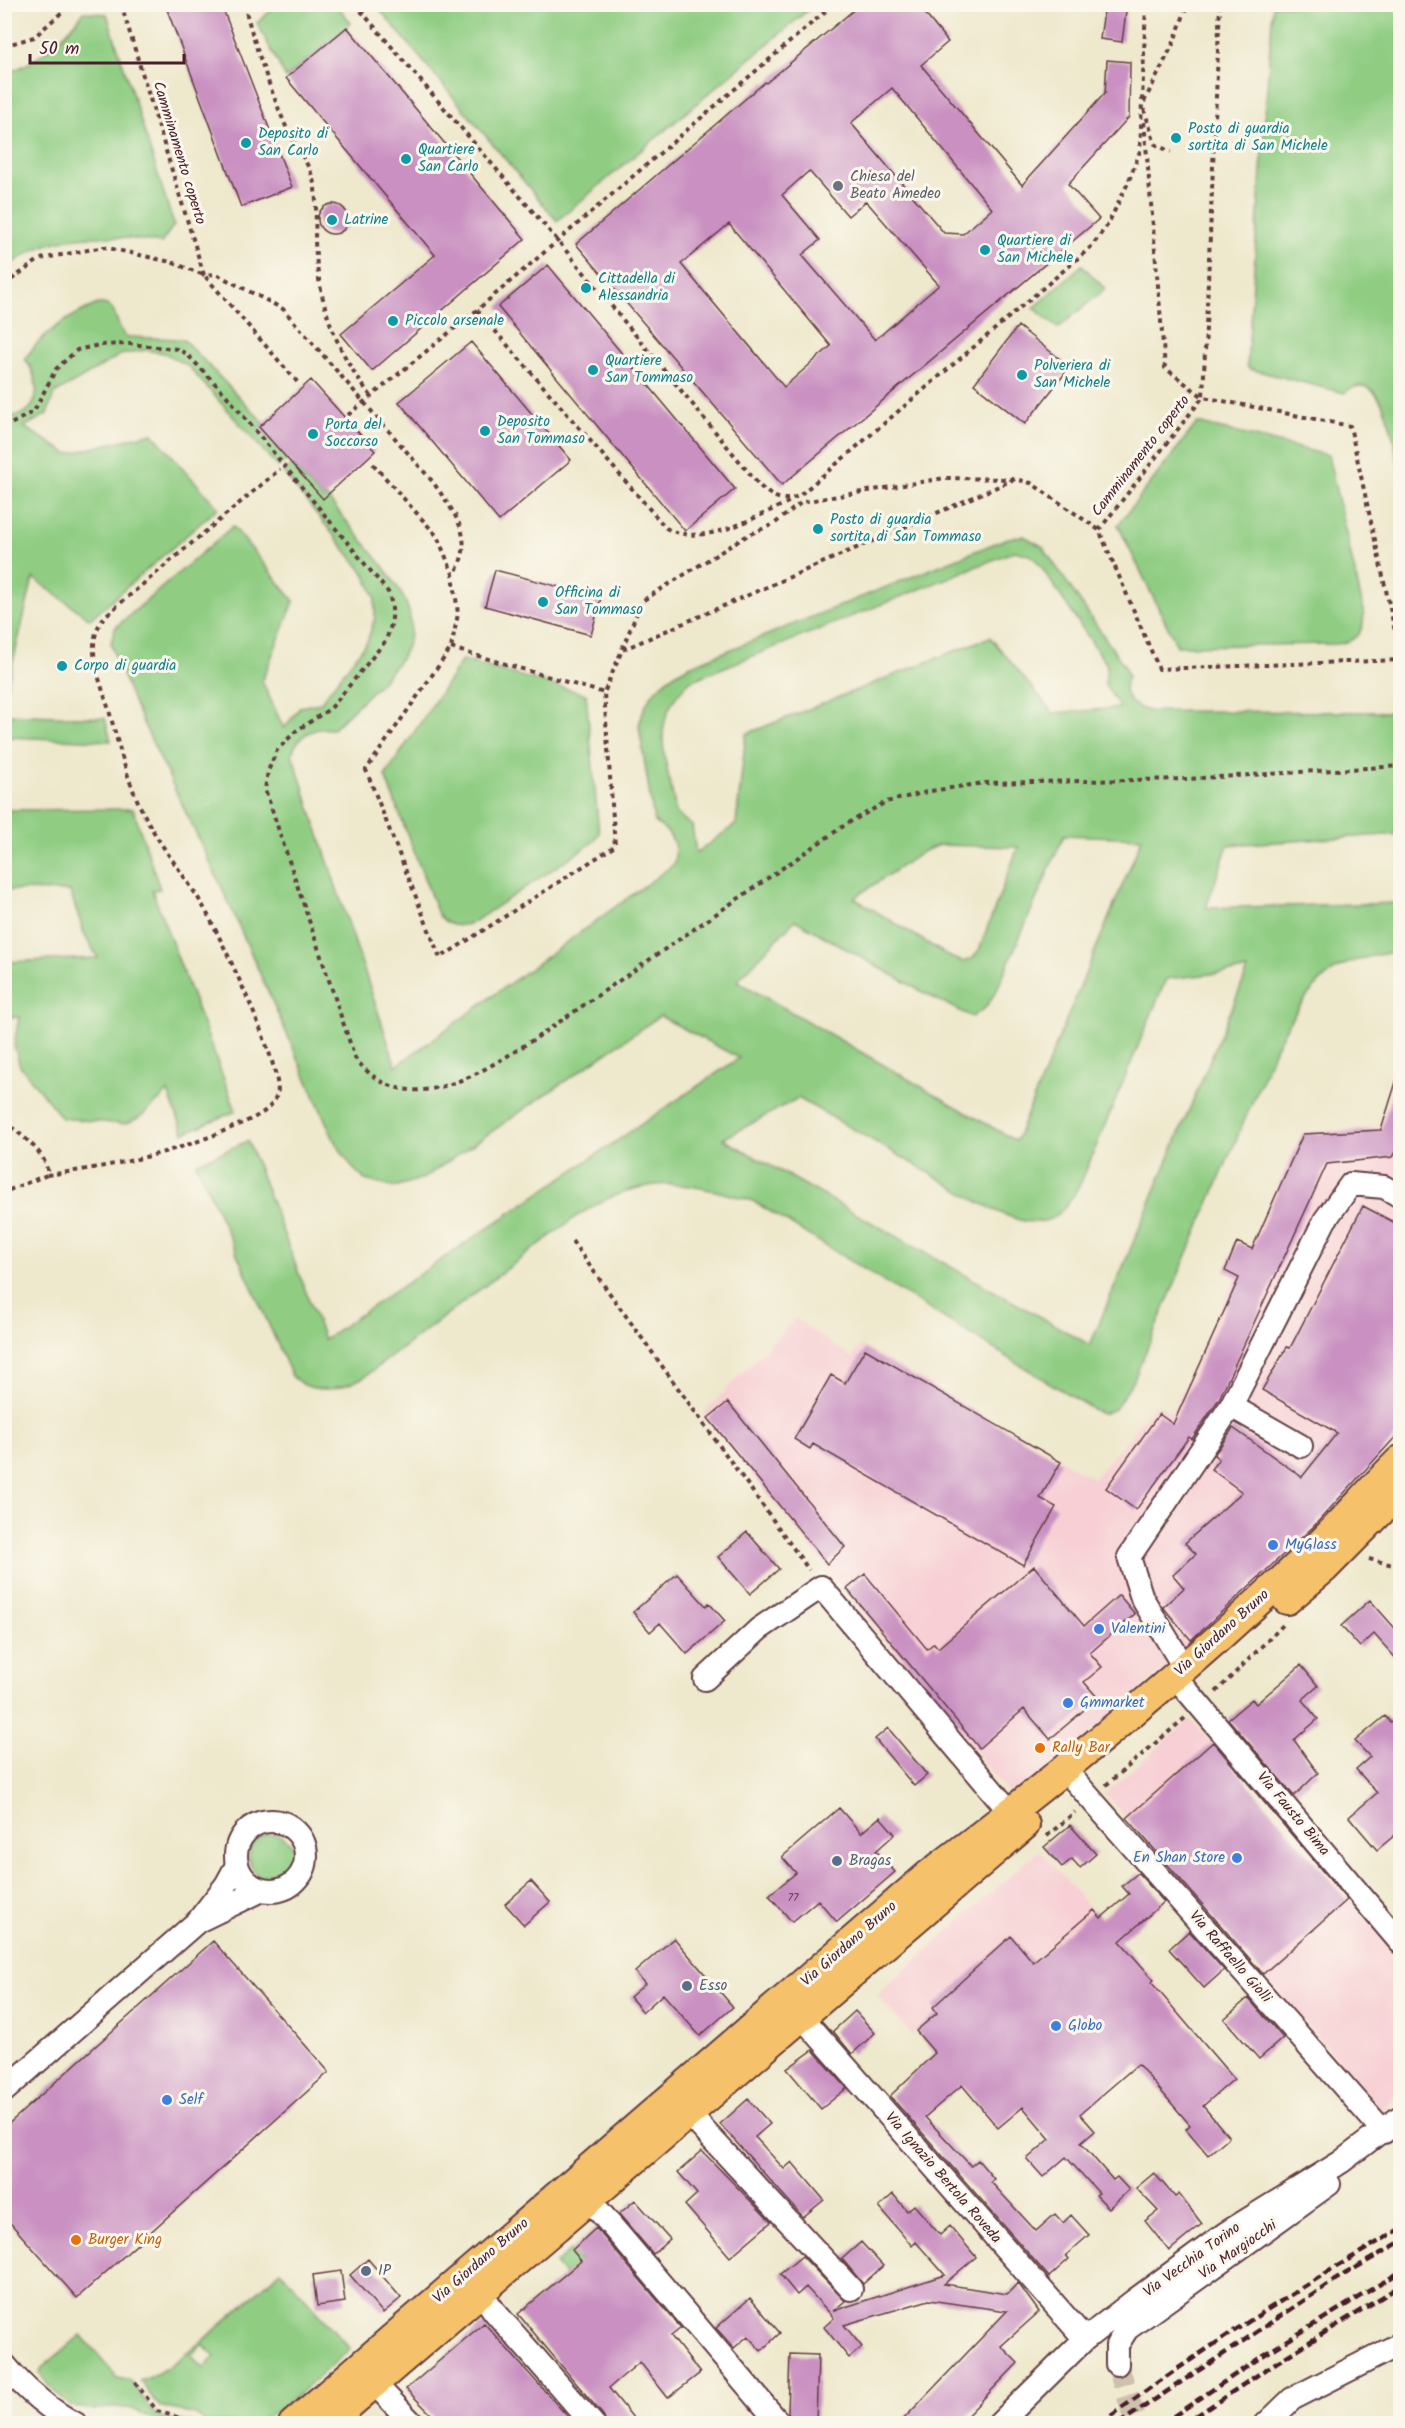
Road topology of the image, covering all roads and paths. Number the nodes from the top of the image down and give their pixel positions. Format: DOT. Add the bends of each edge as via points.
graph roads {
  1 [pos="71,4"];
  2 [pos="121,4"];
  3 [pos="244,4"];
  4 [pos="355,4"];
  5 [pos="834,4"];
  6 [pos="1146,4"];
  7 [pos="1188,4"];
  8 [pos="1220,4"];
  9 [pos="4,46"];
  10 [pos="1143,105"];
  11 [pos="1171,152"];
  12 [pos="558,241"];
  13 [pos="204,275"];
  14 [pos="4,285"];
  15 [pos="477,310"];
  16 [pos="299,384"];
  17 [pos="371,396"];
  18 [pos="1203,397"];
  19 [pos="363,403"];
  20 [pos="348,415"];
  21 [pos="4,428"];
  22 [pos="373,464"];
  23 [pos="280,469"];
  24 [pos="1016,479"];
  25 [pos="800,495"];
  26 [pos="802,502"];
  27 [pos="1099,530"];
  28 [pos="453,574"];
  29 [pos="451,648"];
  30 [pos="621,650"];
  31 [pos="1401,654"];
  32 [pos="1401,660"];
  33 [pos="604,693"];
  34 [pos="1401,766"];
  35 [pos="4,1121"];
  36 [pos="47,1175"];
  37 [pos="4,1192"];
  38 [pos="1401,1196"];
  39 [pos="572,1241"];
  40 [pos="1231,1406"];
  41 [pos="1300,1446"];
  42 [pos="1401,1460"];
  43 [pos="1401,1492"];
  44 [pos="821,1587"];
  45 [pos="1184,1677"];
  46 [pos="705,1679"];
  47 [pos="1075,1781"];
  48 [pos="1011,1814"];
  49 [pos="237,1865"];
  50 [pos="262,1890"];
  51 [pos="198,1921"];
  52 [pos="1401,1942"];
  53 [pos="802,2017"];
  54 [pos="4,2091"];
  55 [pos="688,2113"];
  56 [pos="1401,2117"];
  57 [pos="1384,2132"];
  58 [pos="1341,2162"];
  59 [pos="588,2198"];
  60 [pos="851,2289"];
  61 [pos="480,2291"];
  62 [pos="1085,2339"];
  63 [pos="1401,2344"];
  64 [pos="4,2364"];
  65 [pos="1117,2364"];
  66 [pos="135,2382"];
  67 [pos="374,2383"];
  68 [pos="22,2385"];
  69 [pos="45,2424"];
  70 [pos="76,2424"];
  71 [pos="200,2424"];
  72 [pos="293,2424"];
  73 [pos="327,2424"];
  74 [pos="413,2424"];
  75 [pos="593,2424"];
  76 [pos="780,2424"];
  77 [pos="999,2424"];
  78 [pos="1266,2424"];
  1 -- 9 [label="path" via="34,37"];
  2 -- 13 [label="path, Camminamento coperto"];
  3 -- 17 [label="path" via="255,47 287,129 312,178 316,253 328,318 340,351"];
  4 -- 12 [label="path"];
  5 -- 12 [label="path"];
  6 -- 10 [label="path"];
  7 -- 10 [label="path"];
  8 -- 18 [label="path"];
  10 -- 11 [label="path" via="1155,144"];
  10 -- 18 [label="path" via="1165,368"];
  10 -- 25 [label="path" via="1135,167 1112,218 1092,246"];
  12 -- 15 [label="path"];
  12 -- 25 [label="path" via="759,485 779,499"];
  13 -- 14 [label="path" via="171,262 105,247 40,259"];
  13 -- 16 [label="path"];
  13 -- 19 [label="path" via="216,274 280,306"];
  15 -- 17 [label="path"];
  15 -- 25 [label="path" via="666,528 687,535 708,533"];
  17 -- 19 [label="path"];
  18 -- 27 [label="path, Camminamento coperto"];
  18 -- 31 [label="path" via="1350,426"];
  19 -- 20 [label="path"];
  19 -- 28 [label="path" via="433,482 452,511 465,546 463,559"];
  21 -- 34 [label="path" via="34,411 56,369 77,350 129,344 177,349 187,354 226,395 388,592 393,609 390,633 384,643 332,708 296,731 277,750 265,789 355,1058 376,1080 407,1089 441,1088 487,1069 844,825 886,802 984,783 1186,779"];
  22 -- 28 [label="path" via="437,536"];
  23 -- 36 [label="path" via="105,617 97,627 93,644 95,664 141,809 225,947 279,1083 277,1095 266,1111 189,1146 124,1163"];
  24 -- 26 [label="path" via="945,478"];
  24 -- 27 [label="path" via="1031,483"];
  24 -- 30 [label="path"];
  25 -- 26 [label="path"];
  26 -- 30 [label="path" via="774,524 748,535 642,601"];
  27 -- 32 [label="path" via="1159,669"];
  28 -- 29 [label="path" via="458,614"];
  29 -- 33 [label="path"];
  29 -- 33 [label="path" via="366,770 440,958 615,846"];
  30 -- 33 [label="path"];
  35 -- 36 [label="path" via="39,1154 48,1169"];
  36 -- 37 [label="path"];
  38 -- 40 [label="street" via="1384,1187 1351,1184 1325,1220"];
  39 -- 44 [label="path"];
  40 -- 41 [label="street"];
  40 -- 45 [label="street, Via Fausto Bima" via="1129,1557 1142,1598"];
  42 -- 45 [label="main road, Via Giordano Bruno"];
  43 -- 45 [label="main road, Via Giordano Bruno" via="1325,1568"];
  44 -- 46 [label="street" via="759,1629"];
  44 -- 48 [label="street"];
  45 -- 47 [label="main road, Via Giordano Bruno"];
  45 -- 48 [label="main road, Via Giordano Bruno"];
  45 -- 52 [label="street, Via Fausto Bima"];
  47 -- 53 [label="main road, Via Giordano Bruno"];
  47 -- 57 [label="street, Via Raffaello Giolli"];
  48 -- 72 [label="main road, Via Giordano Bruno" via="928,1875"];
  49 -- 50 [label="street" via="242,1876"];
  49 -- 50 [label="street" via="239,1843 253,1826 274,1821 294,1829 305,1847 303,1871 286,1888"];
  49 -- 51 [label="street"];
  50 -- 51 [label="street"];
  51 -- 54 [label="street"];
  53 -- 55 [label="main road, Via Giordano Bruno"];
  53 -- 62 [label="street, Via Ignazio Bertola Roveda"];
  55 -- 59 [label="main road, Via Giordano Bruno"];
  55 -- 60 [label="street"];
  56 -- 57 [label="street, Via Vecchia Torino"];
  57 -- 58 [label="street, Via Vecchia Torino"];
  58 -- 62 [label="street, Via Vecchia Torino" via="1226,2234"];
  58 -- 65 [label="street, Via Margiocchi" via="1334,2181 1126,2329 1117,2345"];
  59 -- 61 [label="main road, Via Giordano Bruno"];
  59 -- 76 [label="street"];
  61 -- 67 [label="main road, Via Giordano Bruno"];
  61 -- 75 [label="street"];
  62 -- 77 [label="street, Via Vecchia Torino"];
  63 -- 78 [label="street" via="1292,2399"];
  64 -- 68 [label="street"];
  66 -- 71 [label="path" via="157,2411"];
  67 -- 73 [label="main road, Via Giordano Bruno"];
  67 -- 74 [label="street"];
  68 -- 69 [label="street"];
  68 -- 70 [label="street" via="54,2412"];
}
